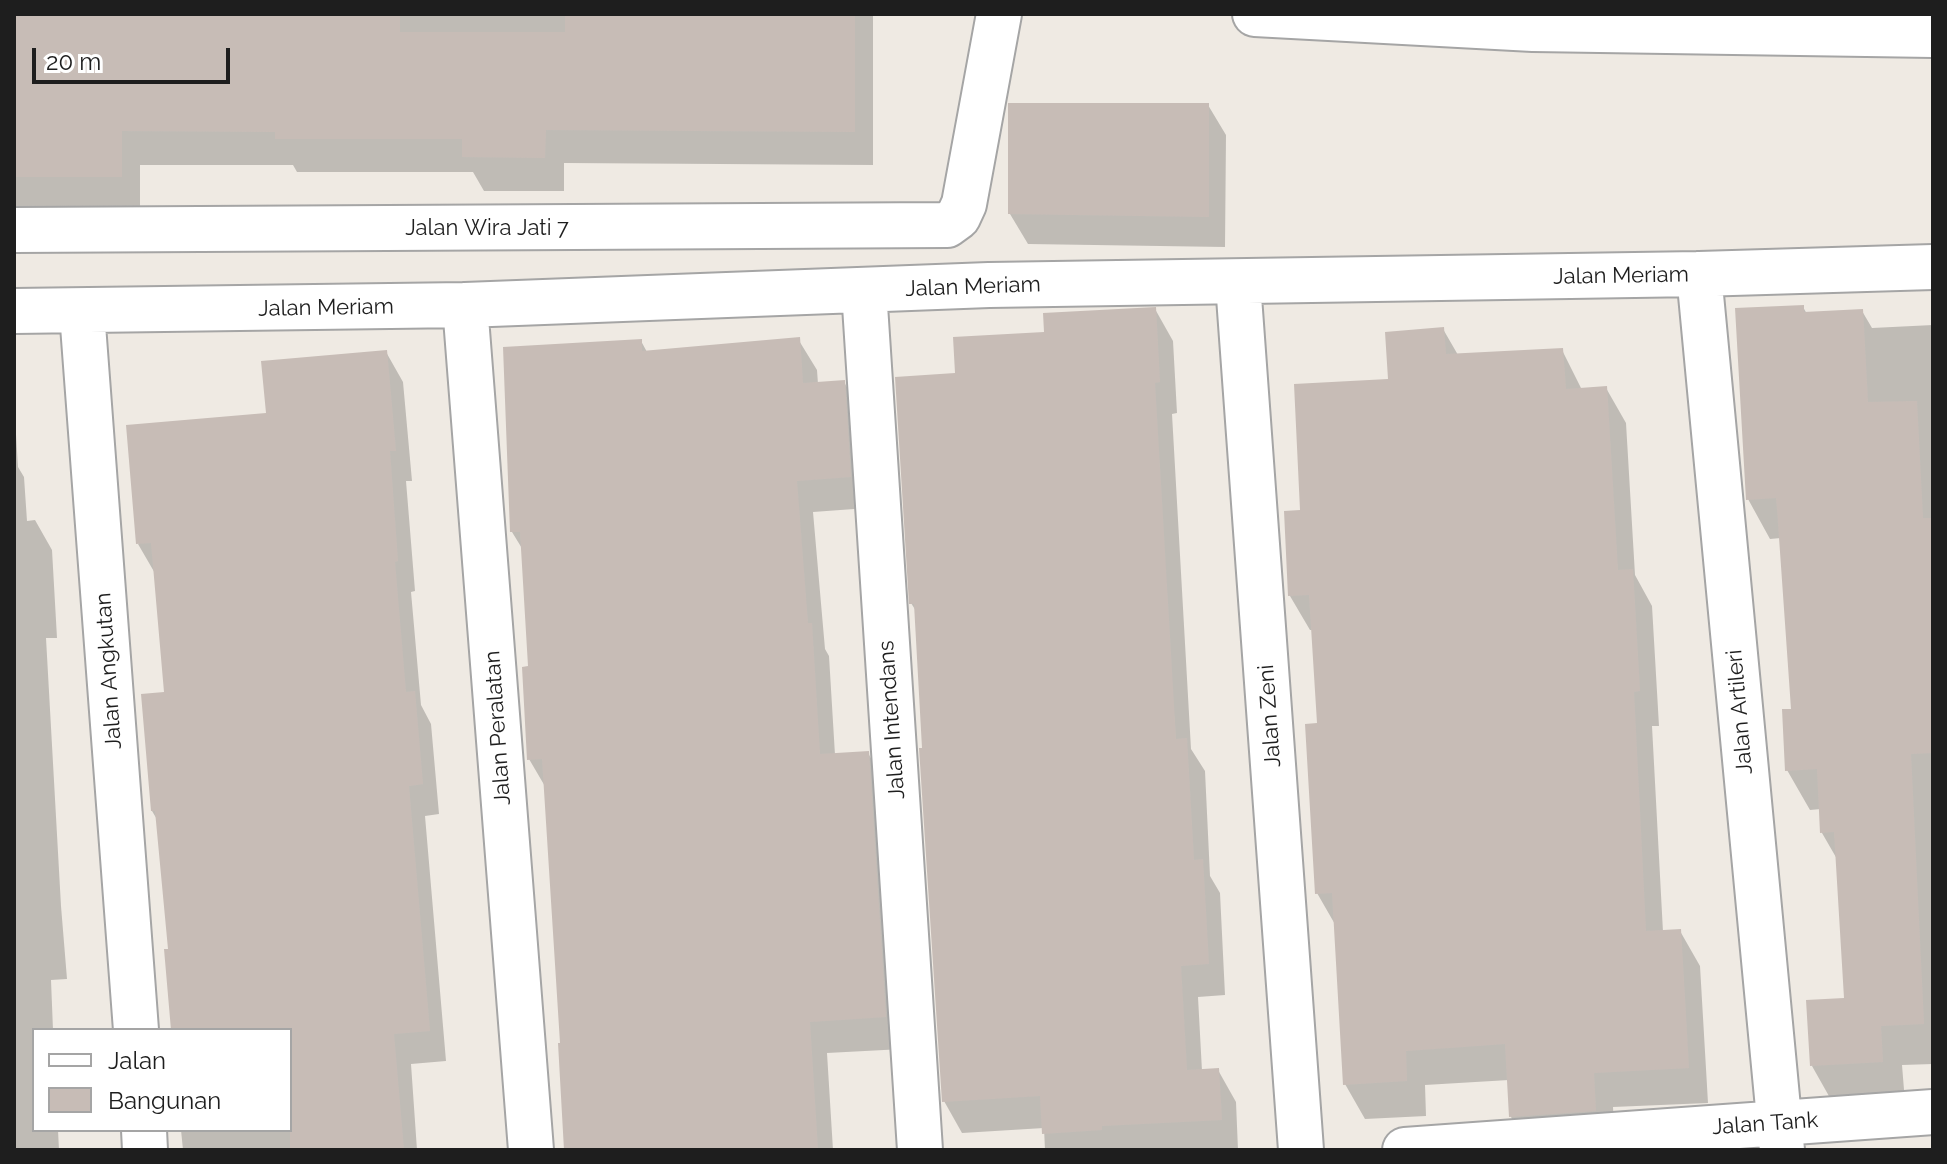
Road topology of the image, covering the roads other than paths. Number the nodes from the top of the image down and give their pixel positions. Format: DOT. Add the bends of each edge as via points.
graph roads {
  1 [pos="999,14"];
  2 [pos="1255,14"];
  3 [pos="1534,22"];
  4 [pos="1933,35"];
  5 [pos="14,230"];
  6 [pos="1933,267"];
  7 [pos="1699,274"];
  8 [pos="1238,283"];
  9 [pos="864,290"];
  10 [pos="465,305"];
  11 [pos="14,311"];
  12 [pos="82,312"];
  13 [pos="136,1028"];
  14 [pos="1933,1112"];
  15 [pos="1780,1137"];
  16 [pos="531,1150"];
  17 [pos="920,1150"];
  18 [pos="1301,1150"];
  19 [pos="1405,1150"];
  1 -- 5 [label="street, Jalan Wira Jati 7" via="964,204 947,225"];
  2 -- 3 [label="street"];
  3 -- 4 [label="street"];
  6 -- 7 [label="street, Jalan Meriam"];
  7 -- 8 [label="street, Jalan Meriam"];
  7 -- 15 [label="street, Jalan Artileri"];
  8 -- 9 [label="street, Jalan Meriam"];
  8 -- 18 [label="street, Jalan Zeni"];
  9 -- 10 [label="street, Jalan Meriam"];
  9 -- 17 [label="street, Jalan Intendans"];
  10 -- 12 [label="street, Jalan Meriam"];
  10 -- 16 [label="street, Jalan Peralatan"];
  11 -- 12 [label="street, Jalan Meriam"];
  12 -- 13 [label="street, Jalan Angkutan"];
  14 -- 15 [label="street, Jalan Tank"];
  15 -- 19 [label="street, Jalan Tank"];
}
